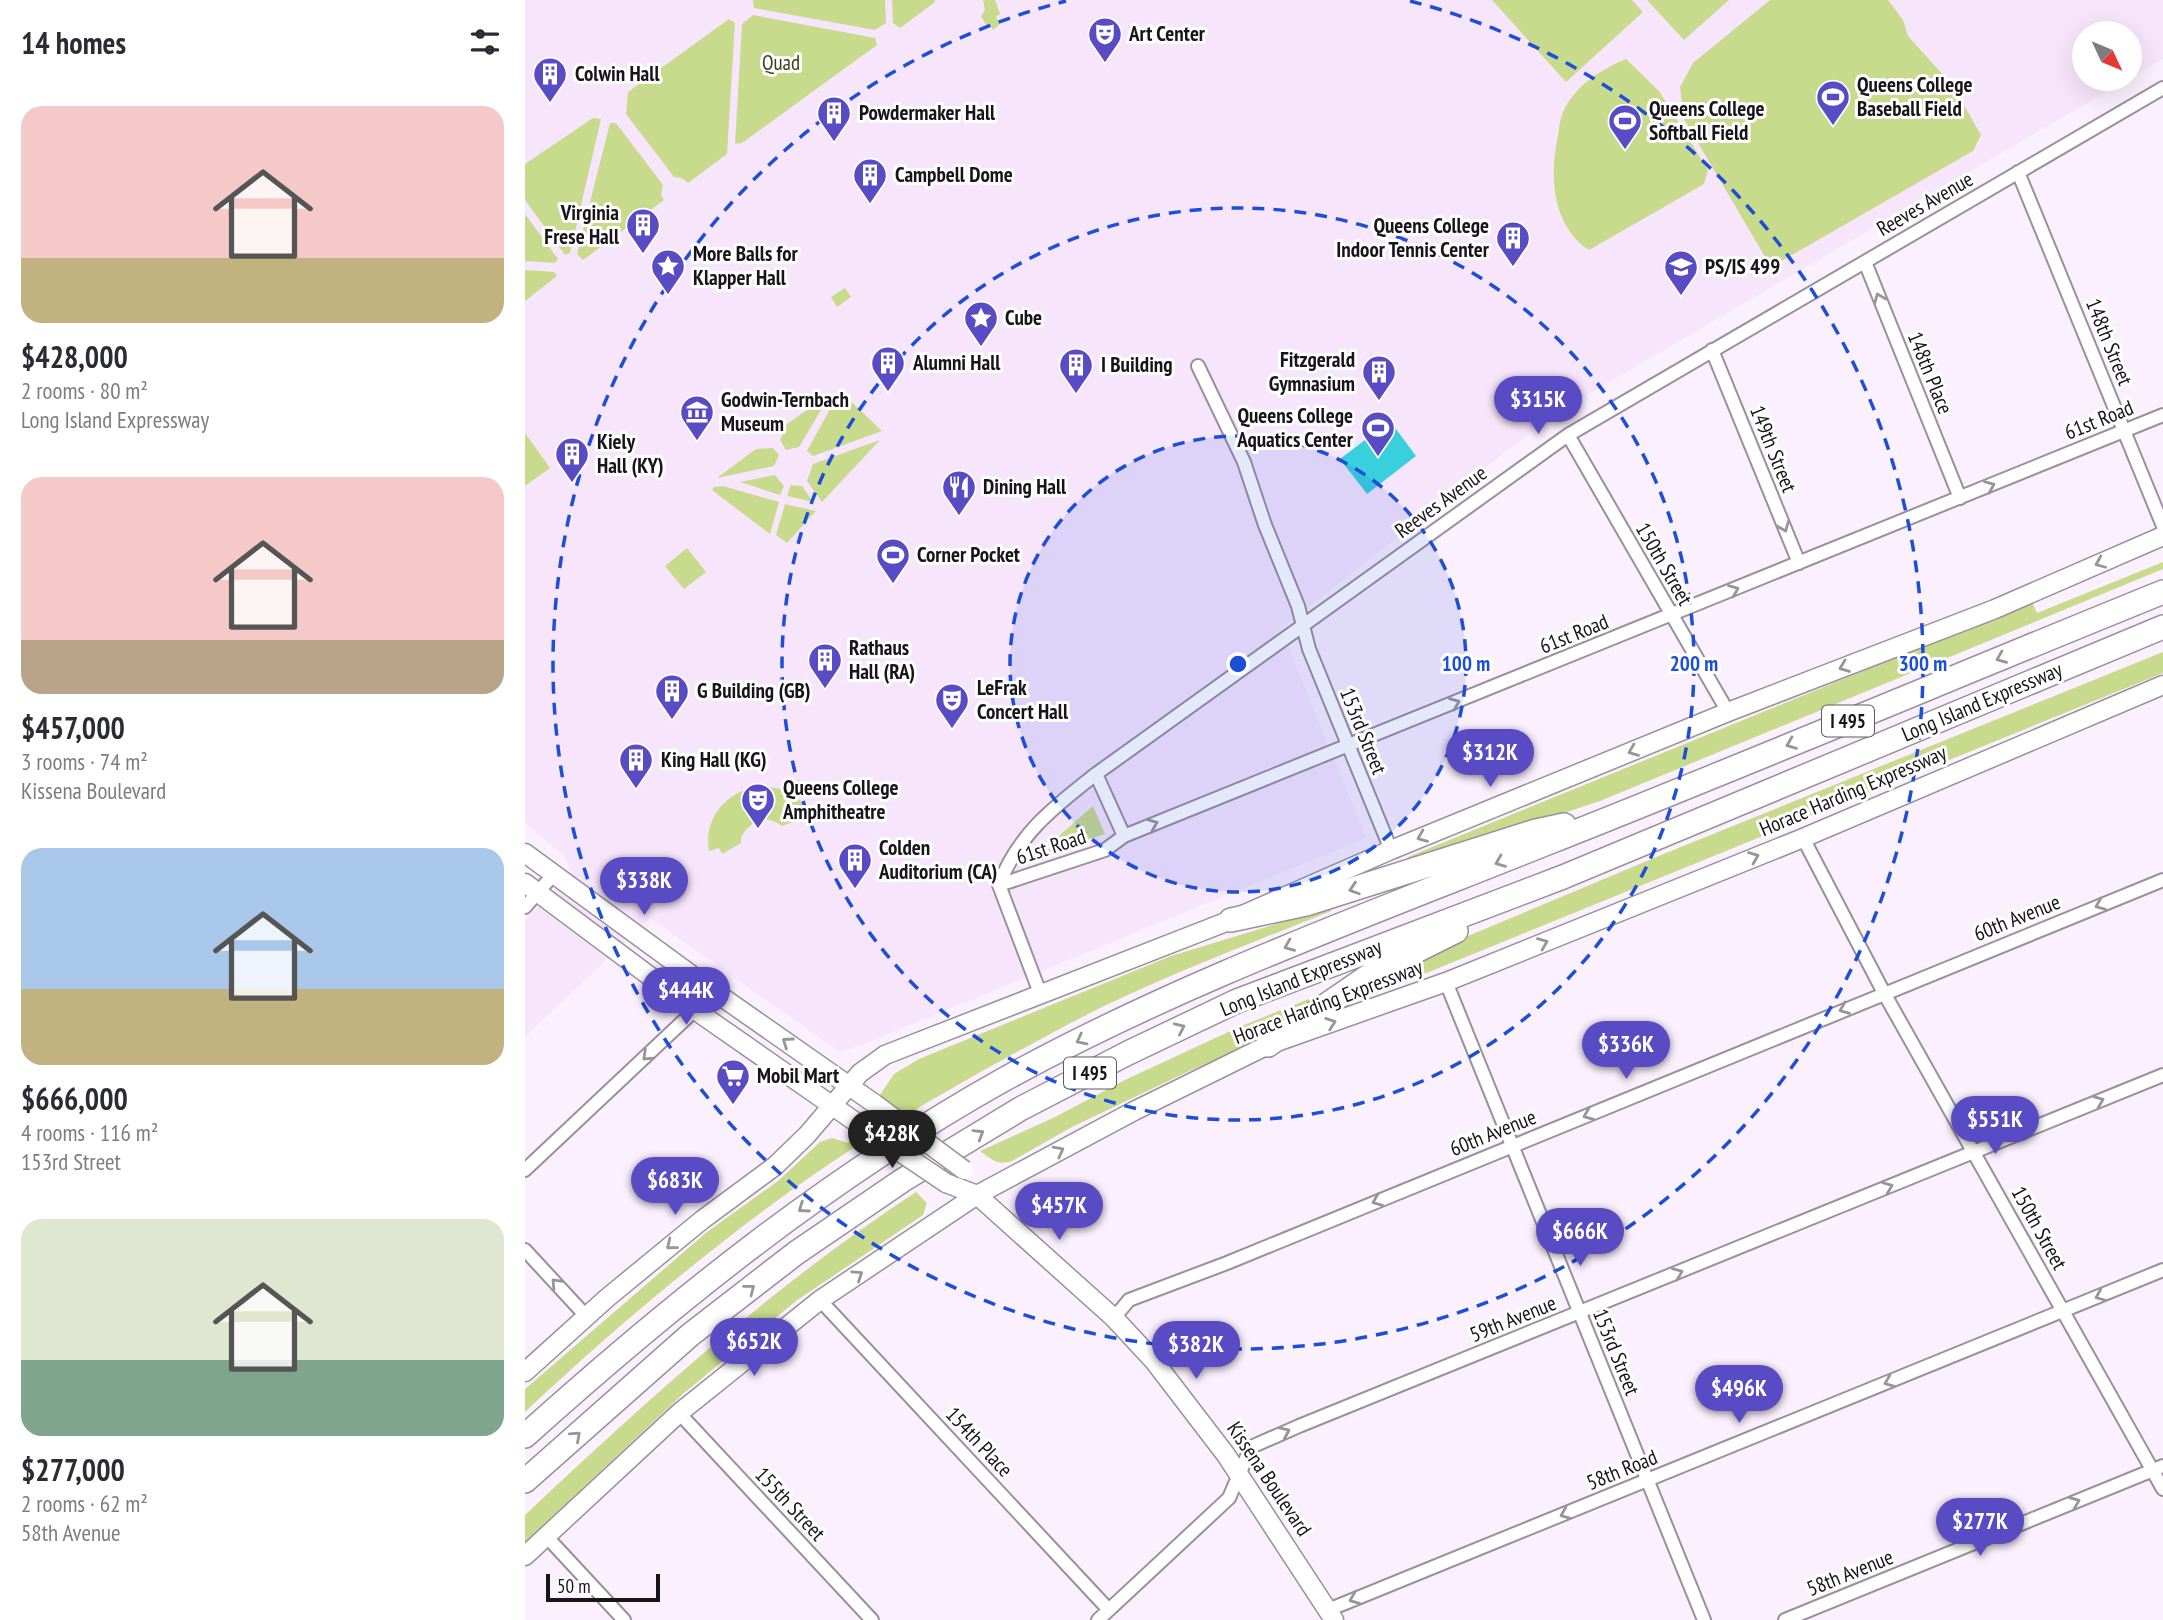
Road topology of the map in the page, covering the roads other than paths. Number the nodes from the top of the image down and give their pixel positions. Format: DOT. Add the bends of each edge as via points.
graph roads {
  1 [pos="2163,88"];
  2 [pos="2018,172"];
  3 [pos="1864,262"];
  4 [pos="1711,350"];
  5 [pos="1198,366"];
  6 [pos="2163,415"];
  7 [pos="2124,431"];
  8 [pos="1568,435"];
  9 [pos="1960,498"];
  10 [pos="2163,526"];
  11 [pos="2163,536"];
  12 [pos="1799,563"];
  13 [pos="2163,578"];
  14 [pos="2163,592"];
  15 [pos="1671,615"];
  16 [pos="1303,626"];
  17 [pos="2163,627"];
  18 [pos="2064,632"];
  19 [pos="2163,640"];
  20 [pos="2085,659"];
  21 [pos="2163,685"];
  22 [pos="1728,712"];
  23 [pos="1348,746"];
  24 [pos="1096,774"];
  25 [pos="1632,810"];
  26 [pos="1124,836"];
  27 [pos="1803,838"];
  28 [pos="1391,850"];
  29 [pos="525,853"];
  30 [pos="553,875"];
  31 [pos="1563,877"];
  32 [pos="2163,880"];
  33 [pos="999,885"];
  34 [pos="529,894"];
  35 [pos="1231,919"];
  36 [pos="1447,982"];
  37 [pos="712,990"];
  38 [pos="1040,993"];
  39 [pos="1884,993"];
  40 [pos="695,1010"];
  41 [pos="1268,1045"];
  42 [pos="2163,1075"];
  43 [pos="849,1086"];
  44 [pos="832,1105"];
  45 [pos="1513,1146"];
  46 [pos="1974,1152"];
  47 [pos="525,1170"];
  48 [pos="977,1195"];
  49 [pos="525,1250"];
  50 [pos="2163,1270"];
  51 [pos="820,1300"];
  52 [pos="2063,1311"];
  53 [pos="1580,1312"];
  54 [pos="586,1316"];
  55 [pos="1114,1318"];
  56 [pos="525,1372"];
  57 [pos="679,1413"];
  58 [pos="525,1436"];
  59 [pos="2158,1468"];
  60 [pos="1240,1475"];
  61 [pos="1647,1480"];
  62 [pos="525,1481"];
  63 [pos="2163,1489"];
  64 [pos="546,1536"];
  65 [pos="525,1556"];
  66 [pos="1109,1610"];
  67 [pos="1331,1615"];
  68 [pos="624,1620"];
  69 [pos="872,1620"];
  70 [pos="1098,1620"];
  71 [pos="1704,1620"];
  72 [pos="1784,1620"];
  1 -- 2 [label="street, Reeves Avenue"];
  2 -- 3 [label="street, Reeves Avenue"];
  2 -- 7 [label="street, 148th Street"];
  3 -- 4 [label="street, Reeves Avenue"];
  9 -- 3 [label="street, 148th Place, one-way"];
  4 -- 8 [label="street, Reeves Avenue"];
  4 -- 12 [label="street, 149th Street, one-way"];
  5 -- 16 [label="street, 153rd Street" via="1244,462"];
  6 -- 7 [label="street, 61st Road"];
  9 -- 7 [label="street, 61st Road, one-way"];
  7 -- 10 [label="street, 148th Street"];
  8 -- 15 [label="street, 150th Street"];
  8 -- 16 [label="street, Reeves Avenue"];
  9 -- 12 [label="street, 61st Road"];
  11 -- 22 [label="main road, one-way" via="1996,609"];
  15 -- 12 [label="street, 61st Road, one-way"];
  13 -- 18 [label="highway"];
  14 -- 18 [label="highway, Long Island Expressway / I 495"];
  15 -- 22 [label="street, 150th Street"];
  23 -- 15 [label="street, 61st Road, one-way"];
  16 -- 23 [label="street, 153rd Street"];
  16 -- 24 [label="street, Reeves Avenue"];
  17 -- 20 [label="highway, Long Island Expressway / I 495"];
  18 -- 25 [label="highway, Long Island Expressway / I 495, one-way"];
  19 -- 20 [label="highway"];
  20 -- 31 [label="highway, Long Island Expressway / I 495"];
  21 -- 27 [label="main road, Horace Harding Expressway"];
  22 -- 28 [label="main road, one-way"];
  26 -- 23 [label="street, 61st Road, one-way"];
  23 -- 28 [label="street, 153rd Street"];
  24 -- 26 [label="street"];
  24 -- 33 [label="street, Reeves Avenue" via="1033,829 1008,861"];
  25 -- 35 [label="highway, one-way" via="1536,831 1306,904"];
  25 -- 58 [label="highway, Long Island Expressway / I 495, one-way" via="1220,974 1003,1081 889,1148 771,1230 669,1310"];
  26 -- 33 [label="street, 61st Road" via="1105,850"];
  36 -- 27 [label="main road, Horace Harding Expressway, one-way"];
  27 -- 39 [label="street, 150th Street"];
  28 -- 35 [label="main road"];
  29 -- 30 [label="main road, Kissena Boulevard"];
  30 -- 34 [label="street"];
  30 -- 37 [label="main road, Kissena Boulevard"];
  31 -- 41 [label="highway" via="1375,971"];
  62 -- 31 [label="highway, Long Island Expressway / I 495, one-way" via="690,1335 796,1253 903,1180 1020,1109 1237,1001"];
  32 -- 39 [label="street, 60th Avenue, one-way"];
  33 -- 38 [label="street"];
  34 -- 40 [label="main road, Kissena Boulevard"];
  35 -- 38 [label="main road"];
  41 -- 36 [label="main road, Horace Harding Expressway, one-way"];
  36 -- 45 [label="street, 153rd Street"];
  37 -- 40 [label="street"];
  43 -- 37 [label="main road, Kissena Boulevard, one-way"];
  38 -- 43 [label="main road" via="885,1055"];
  39 -- 45 [label="street, 60th Avenue, one-way"];
  39 -- 46 [label="street, 150th Street"];
  40 -- 44 [label="main road, Kissena Boulevard"];
  40 -- 47 [label="street, one-way"];
  48 -- 41 [label="main road, Horace Harding Expressway, one-way"];
  46 -- 42 [label="street, 59th Avenue, one-way"];
  43 -- 44 [label="main road"];
  43 -- 48 [label="main road, Kissena Boulevard, bridge" via="964,1170"];
  44 -- 48 [label="main road, Kissena Boulevard, bridge" via="946,1183"];
  44 -- 54 [label="main road, one-way" via="775,1166"];
  45 -- 53 [label="street, 153rd Street"];
  45 -- 55 [label="street, 60th Avenue, one-way" via="1129,1300"];
  46 -- 52 [label="street, 150th Street"];
  53 -- 46 [label="street, 59th Avenue, one-way"];
  51 -- 48 [label="main road, Horace Harding Expressway, one-way"];
  48 -- 55 [label="main road, Kissena Boulevard"];
  54 -- 49 [label="street, one-way"];
  50 -- 52 [label="street, 58th Road, one-way"];
  51 -- 57 [label="main road, Horace Harding Expressway"];
  51 -- 66 [label="street, 154th Place"];
  52 -- 59 [label="street, 150th Street"];
  52 -- 61 [label="street, 58th Road, one-way"];
  60 -- 53 [label="street, 59th Avenue, one-way" via="1251,1447"];
  53 -- 61 [label="street, 153rd Street"];
  54 -- 56 [label="main road"];
  55 -- 60 [label="main road, Kissena Boulevard" via="1180,1392"];
  57 -- 64 [label="main road, Horace Harding Expressway"];
  57 -- 69 [label="street, 155th Street"];
  59 -- 63 [label="street, 150th Street"];
  72 -- 59 [label="street, 58th Avenue, one-way"];
  60 -- 66 [label="street, 59th Avenue" via="1229,1498"];
  60 -- 67 [label="main road, Kissena Boulevard"];
  61 -- 67 [label="street, 58th Road, one-way"];
  61 -- 71 [label="street, 153rd Street"];
  64 -- 65 [label="main road, Horace Harding Expressway"];
  64 -- 68 [label="street"];
  66 -- 70 [label="street, 59th Avenue"];
}
